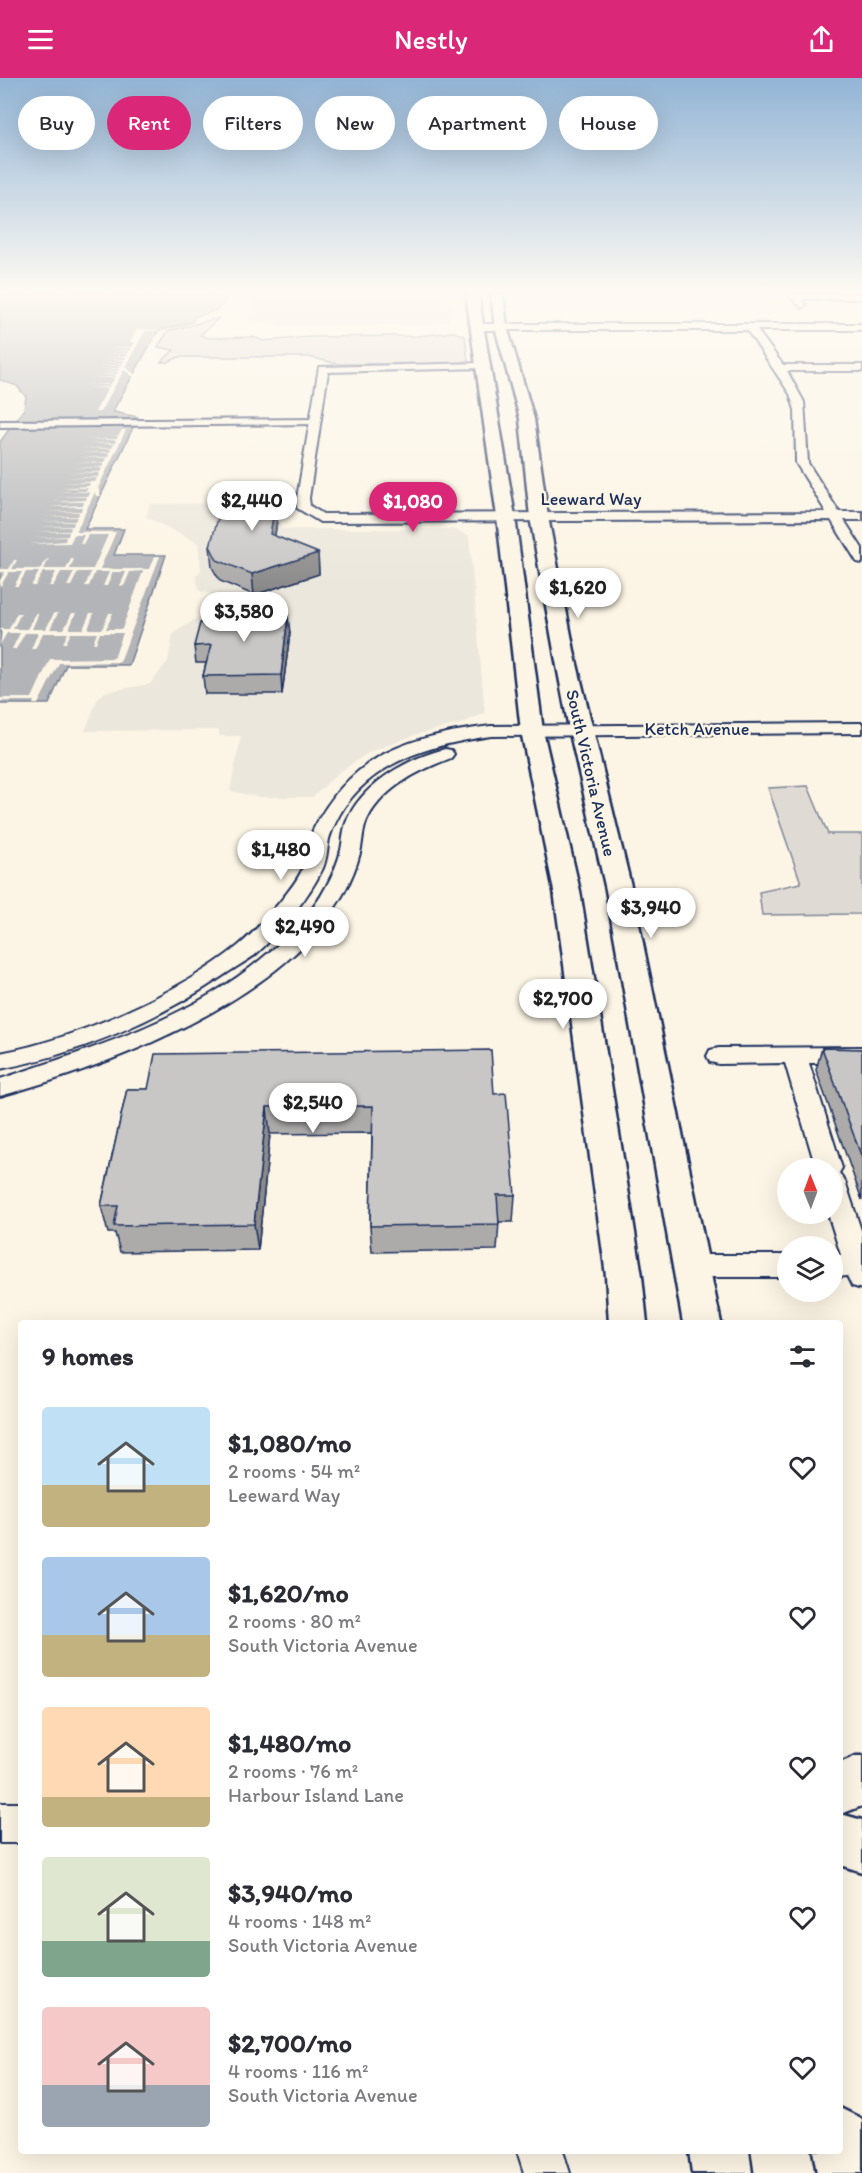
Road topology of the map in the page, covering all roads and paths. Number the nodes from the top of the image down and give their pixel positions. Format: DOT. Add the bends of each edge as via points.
graph roads {
  1 [pos="320,392"];
  2 [pos="486,392"];
  3 [pos="520,392"];
  4 [pos="795,392"];
  5 [pos="315,422"];
  6 [pos="0,423"];
  7 [pos="833,516"];
  8 [pos="862,516"];
  9 [pos="506,517"];
  10 [pos="538,517"];
  11 [pos="862,559"];
  12 [pos="862,728"];
  13 [pos="580,729"];
  14 [pos="532,731"];
  15 [pos="862,1055"];
  16 [pos="719,1056"];
  17 [pos="795,1056"];
  18 [pos="0,1060"];
  19 [pos="0,1088"];
  20 [pos="826,1158"];
  21 [pos="843,1224"];
  22 [pos="691,1266"];
  23 [pos="777,1266"];
  24 [pos="854,1269"];
  25 [pos="628,1320"];
  26 [pos="701,1320"];
  27 [pos="862,1781"];
  28 [pos="843,1788"];
  29 [pos="0,1823"];
  30 [pos="18,1823"];
  31 [pos="843,1840"];
  32 [pos="862,1846"];
  33 [pos="843,2153"];
  34 [pos="541,2154"];
  35 [pos="719,2154"];
  36 [pos="547,2173"];
  37 [pos="722,2173"];
  38 [pos="847,2173"];
  1 -- 5 [label="street"];
  2 -- 9 [label="main road"];
  3 -- 10 [label="main road, South Victoria Avenue" via="527,418"];
  4 -- 7 [label="street" via="800,404 798,449 802,463"];
  5 -- 6 [label="street"];
  5 -- 9 [label="street, Leeward Way" via="303,498 304,508 320,518"];
  7 -- 8 [label="street, Leeward Way"];
  7 -- 10 [label="street, Leeward Way"];
  7 -- 11 [label="street"];
  9 -- 10 [label="street, Leeward Way"];
  9 -- 14 [label="main road"];
  10 -- 13 [label="main road, South Victoria Avenue"];
  12 -- 13 [label="street, Ketch Avenue"];
  13 -- 14 [label="street, Ketch Avenue"];
  13 -- 22 [label="main road, South Victoria Avenue" via="619,890"];
  14 -- 18 [label="street, Ketch Avenue" via="445,737 399,753 369,771 335,806 320,837 313,869 286,908 247,950 190,988 117,1023 31,1055"];
  14 -- 19 [label="street" via="492,746 457,750 418,764 381,790 357,818 349,857 336,891 306,931 261,971 200,1010 131,1041"];
  14 -- 25 [label="main road" via="567,891"];
  15 -- 17 [label="street"];
  16 -- 17 [label="street"];
  17 -- 20 [label="street"];
  21 -- 24 [label="street"];
  22 -- 23 [label="street"];
  22 -- 26 [label="main road, South Victoria Avenue"];
  27 -- 28 [label="main road"];
  29 -- 30 [label="street"];
  31 -- 32 [label="main road"];
  33 -- 38 [label="main road"];
  34 -- 36 [label="street"];
  35 -- 37 [label="main road"];
}
